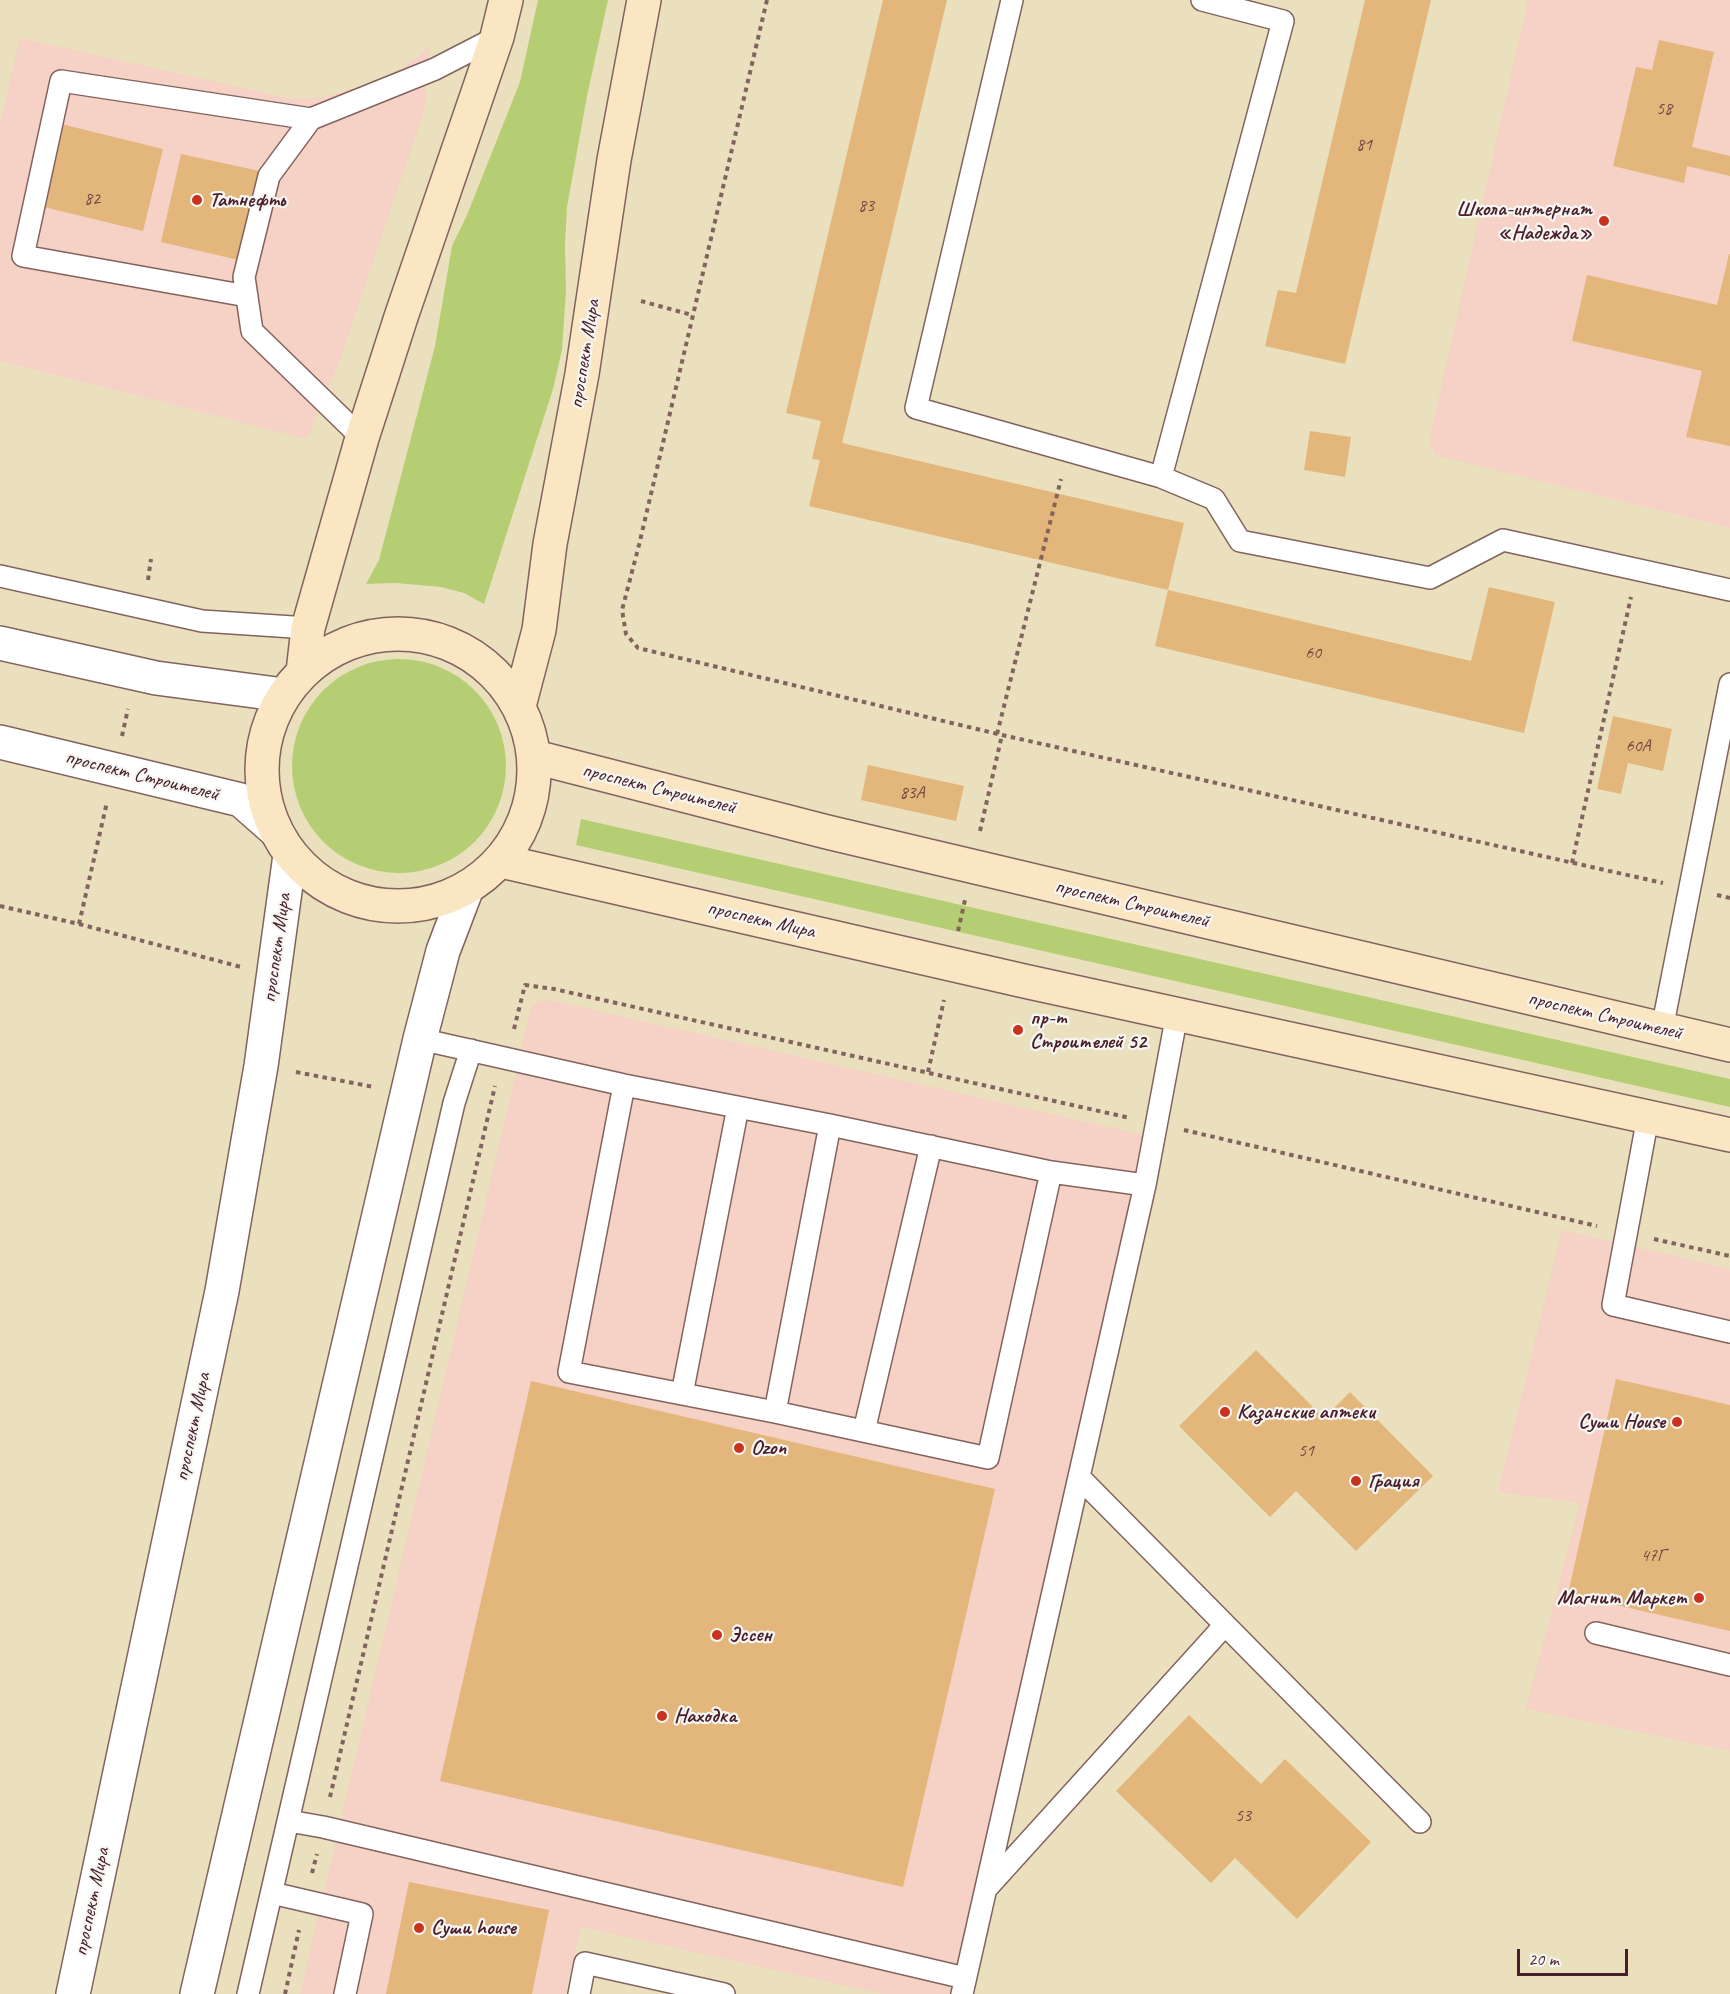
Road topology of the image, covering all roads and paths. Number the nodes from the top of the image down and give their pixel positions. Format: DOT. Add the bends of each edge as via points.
graph roads {
  1 [pos="506,0"];
  2 [pos="644,0"];
  3 [pos="767,0"];
  4 [pos="1012,0"];
  5 [pos="1202,0"];
  6 [pos="497,37"];
  7 [pos="311,119"];
  8 [pos="247,296"];
  9 [pos="641,301"];
  10 [pos="693,315"];
  11 [pos="362,438"];
  12 [pos="1068,451"];
  13 [pos="1161,477"];
  14 [pos="1637,569"];
  15 [pos="0,576"];
  16 [pos="1730,590"];
  17 [pos="308,628"];
  18 [pos="0,643"];
  19 [pos="294,684"];
  20 [pos="1730,684"];
  21 [pos="519,706"];
  22 [pos="997,734"];
  23 [pos="0,742"];
  24 [pos="534,757"];
  25 [pos="282,842"];
  26 [pos="501,861"];
  27 [pos="1572,863"];
  28 [pos="467,888"];
  29 [pos="1689,889"];
  30 [pos="1730,898"];
  31 [pos="0,906"];
  32 [pos="244,968"];
  33 [pos="1177,1014"];
  34 [pos="1662,1029"];
  35 [pos="420,1039"];
  36 [pos="1730,1045"];
  37 [pos="471,1050"];
  38 [pos="500,1057"];
  39 [pos="261,1066"];
  40 [pos="624,1085"];
  41 [pos="408,1093"];
  42 [pos="454,1103"];
  43 [pos="738,1107"];
  44 [pos="490,1113"];
  45 [pos="1648,1117"];
  46 [pos="1157,1124"];
  47 [pos="830,1125"];
  48 [pos="1730,1135"];
  49 [pos="931,1146"];
  50 [pos="1051,1172"];
  51 [pos="1145,1185"];
  52 [pos="1626,1233"];
  53 [pos="1730,1256"];
  54 [pos="1730,1332"];
  55 [pos="682,1394"];
  56 [pos="775,1412"];
  57 [pos="864,1431"];
  58 [pos="1079,1477"];
  59 [pos="1224,1626"];
  60 [pos="1596,1633"];
  61 [pos="1730,1665"];
  62 [pos="289,1821"];
  63 [pos="1420,1822"];
  64 [pos="323,1827"];
  65 [pos="986,1890"];
  66 [pos="272,1893"];
  67 [pos="306,1902"];
  68 [pos="964,1986"];
  69 [pos="73,1994"];
  70 [pos="197,1994"];
  71 [pos="248,1994"];
  72 [pos="285,1994"];
  73 [pos="345,1994"];
  74 [pos="579,1994"];
  75 [pos="724,1994"];
  1 -- 6 [label="main road"];
  2 -- 21 [label="main road, проспект Мира" via="550,544 539,630"];
  3 -- 10 [label="path"];
  4 -- 12 [label="lane" via="916,408"];
  5 -- 13 [label="lane" via="1283,21"];
  6 -- 7 [label="lane" via="435,69"];
  6 -- 11 [label="main road"];
  7 -- 8 [label="lane" via="269,176 244,277"];
  7 -- 8 [label="lane" via="62,81 23,256"];
  8 -- 11 [label="lane" via="252,331"];
  9 -- 10 [label="path"];
  10 -- 22 [label="path" via="622,610 626,634 638,648 648,651"];
  11 -- 17 [label="main road"];
  12 -- 13 [label="lane"];
  12 -- 22 [label="path"];
  13 -- 14 [label="lane" via="1214,499 1240,541 1430,579 1503,540"];
  14 -- 16 [label="lane"];
  14 -- 27 [label="path"];
  15 -- 17 [label="lane" via="202,621"];
  17 -- 19 [label="main road"];
  18 -- 19 [label="street" via="156,678"];
  19 -- 21 [label="main road" via="328,653 357,640 388,634 420,635 451,644 478,659 501,680"];
  19 -- 25 [label="main road" via="269,727 262,761 263,796"];
  20 -- 29 [label="lane"];
  21 -- 24 [label="main road"];
  22 -- 27 [label="path"];
  23 -- 25 [label="street, проспект Строителей" via="241,800"];
  24 -- 26 [label="main road" via="528,812"];
  24 -- 34 [label="main road, проспект Строителей" via="827,832"];
  25 -- 28 [label="main road" via="318,882 353,900 392,907 431,903"];
  25 -- 39 [label="street, проспект Мира"];
  26 -- 28 [label="main road"];
  26 -- 33 [label="main road, проспект Мира"];
  27 -- 29 [label="path"];
  28 -- 35 [label="street" via="444,951"];
  29 -- 30 [label="path"];
  29 -- 34 [label="lane"];
  31 -- 32 [label="path"];
  33 -- 45 [label="main road"];
  33 -- 46 [label="lane"];
  34 -- 36 [label="main road, проспект Строителей"];
  35 -- 37 [label="lane"];
  35 -- 41 [label="street"];
  37 -- 38 [label="lane"];
  37 -- 42 [label="lane"];
  38 -- 40 [label="lane"];
  38 -- 44 [label="path"];
  38 -- 46 [label="path" via="511,1045 525,986 554,988"];
  39 -- 41 [label="path"];
  39 -- 69 [label="street, проспект Мира" via="222,1291"];
  40 -- 43 [label="lane"];
  40 -- 55 [label="lane" via="569,1372"];
  41 -- 70 [label="street"];
  42 -- 44 [label="path"];
  42 -- 62 [label="lane"];
  43 -- 47 [label="lane"];
  43 -- 55 [label="lane"];
  44 -- 64 [label="path"];
  45 -- 48 [label="main road"];
  45 -- 52 [label="lane"];
  46 -- 51 [label="lane"];
  46 -- 52 [label="path"];
  47 -- 49 [label="lane"];
  47 -- 56 [label="lane"];
  49 -- 50 [label="lane"];
  49 -- 57 [label="lane"];
  50 -- 51 [label="lane"];
  50 -- 57 [label="lane" via="988,1458"];
  51 -- 58 [label="lane"];
  52 -- 53 [label="path"];
  52 -- 54 [label="lane" via="1613,1305"];
  55 -- 56 [label="lane"];
  56 -- 57 [label="lane"];
  58 -- 59 [label="lane"];
  58 -- 65 [label="lane"];
  59 -- 63 [label="lane"];
  59 -- 65 [label="lane"];
  60 -- 61 [label="lane"];
  62 -- 64 [label="lane"];
  62 -- 66 [label="lane"];
  64 -- 67 [label="path"];
  64 -- 68 [label="lane"];
  65 -- 68 [label="lane"];
  66 -- 67 [label="lane"];
  66 -- 71 [label="lane"];
  67 -- 72 [label="path"];
  67 -- 73 [label="lane" via="362,1914"];
  74 -- 75 [label="lane" via="585,1963"];
}
